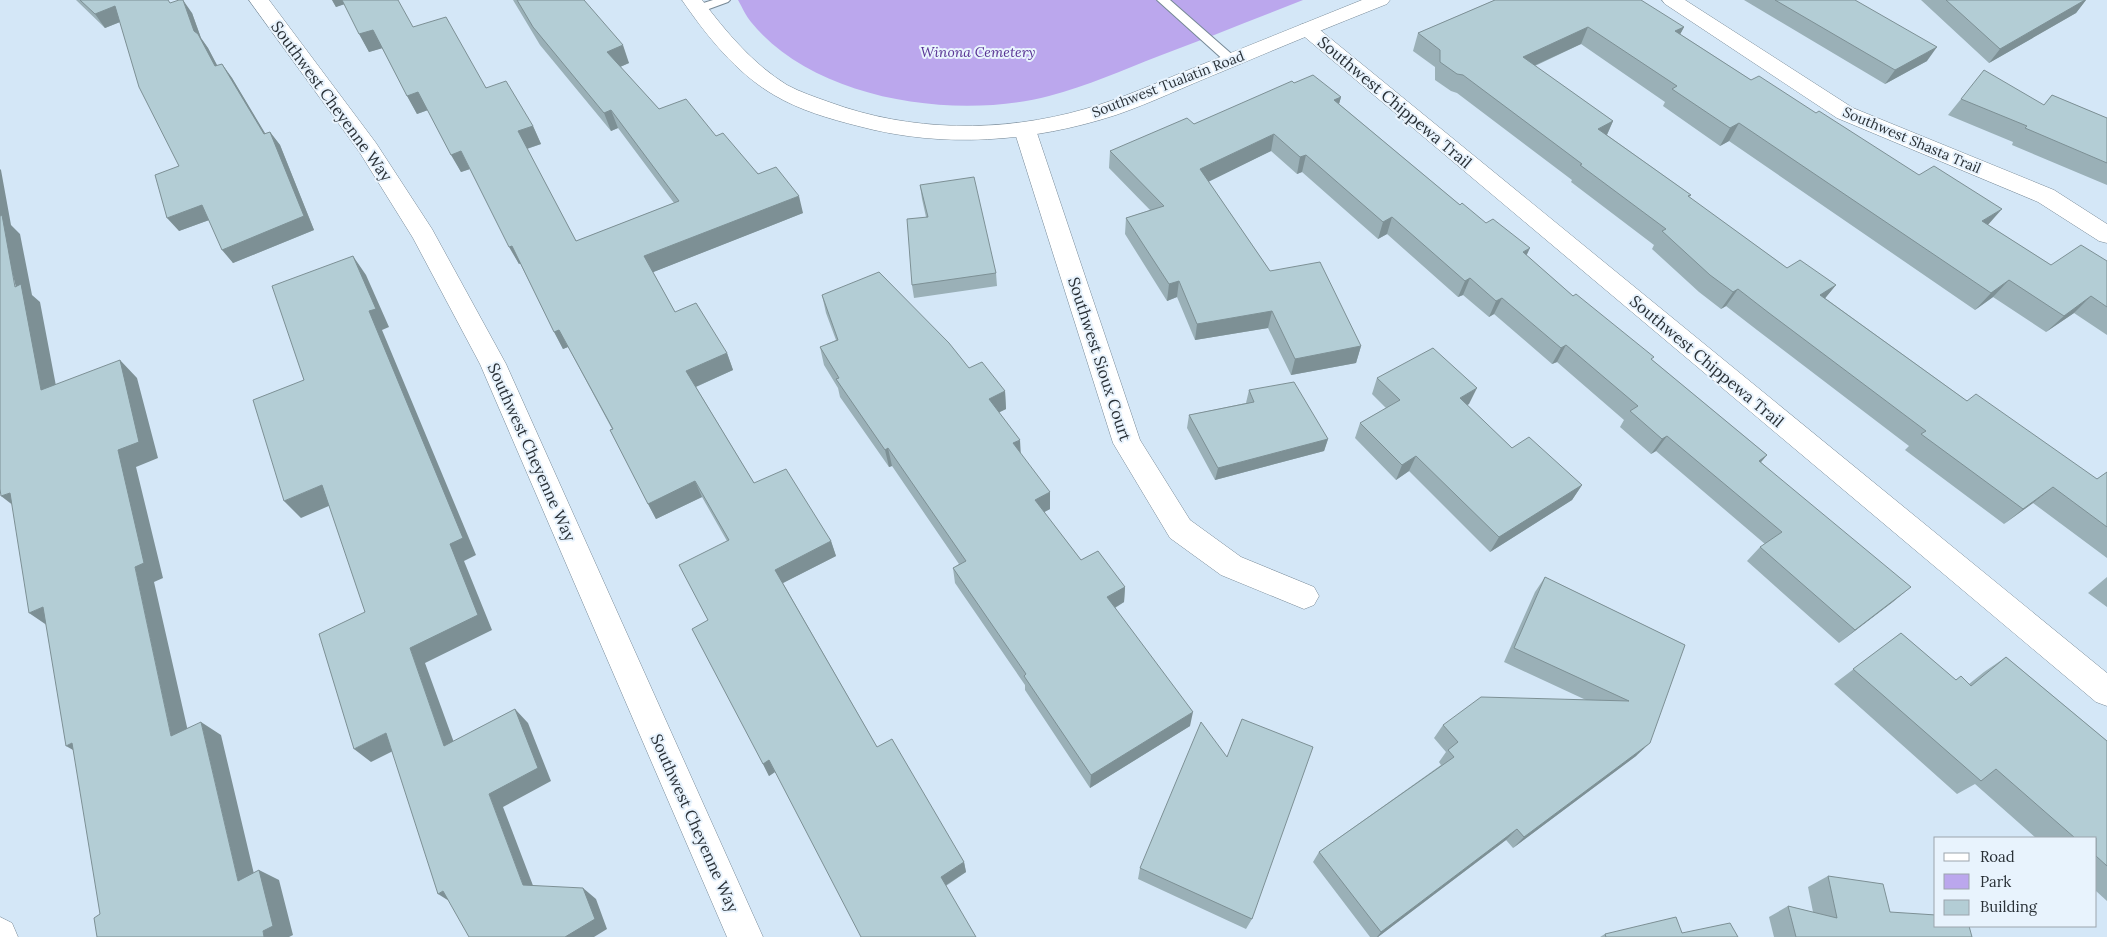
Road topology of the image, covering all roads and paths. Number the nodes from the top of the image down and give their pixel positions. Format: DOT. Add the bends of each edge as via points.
graph roads {
  1 [pos="259,0"];
  2 [pos="724,0"];
  3 [pos="1163,0"];
  4 [pos="1380,0"];
  5 [pos="1672,0"];
  6 [pos="695,4"];
  7 [pos="1306,29"];
  8 [pos="1231,60"];
  9 [pos="1025,130"];
  10 [pos="2107,235"];
  11 [pos="1304,596"];
  12 [pos="2107,692"];
  13 [pos="745,937"];
  1 -- 13 [label="street, Southwest Cheyenne Way" via="368,148 424,235 493,364"];
  2 -- 6 [label="lane"];
  3 -- 8 [label="lane"];
  4 -- 7 [label="street, Southwest Tualatin Road"];
  5 -- 10 [label="street, Southwest Shasta Trail" via="1845,113 2046,196"];
  6 -- 9 [label="street, Southwest Tualatin Road" via="720,38 761,76 778,88 828,111 875,124 926,131"];
  7 -- 8 [label="street, Southwest Tualatin Road"];
  7 -- 12 [label="street, Southwest Chippewa Trail"];
  8 -- 9 [label="street, Southwest Tualatin Road" via="1106,111"];
  9 -- 11 [label="street, Southwest Sioux Court" via="1127,443 1180,529 1231,566"];
}
